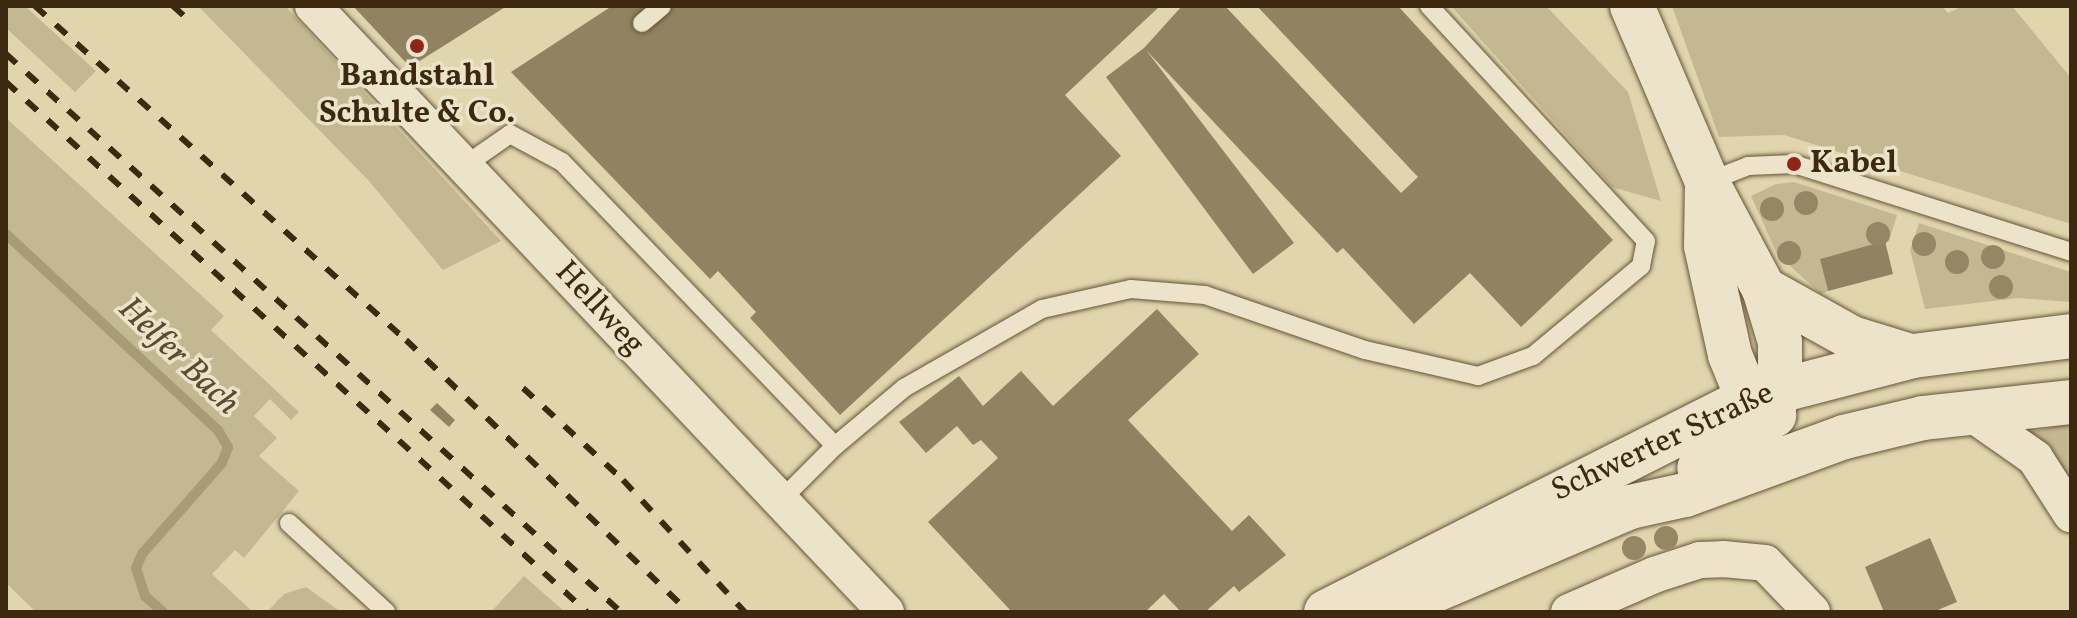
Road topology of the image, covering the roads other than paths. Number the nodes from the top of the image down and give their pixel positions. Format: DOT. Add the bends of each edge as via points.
graph roads {
  1 [pos="313,6"];
  2 [pos="662,6"];
  3 [pos="1429,6"];
  4 [pos="1632,6"];
  5 [pos="642,23"];
  6 [pos="464,166"];
  7 [pos="1707,182"];
  8 [pos="2071,252"];
  9 [pos="1764,289"];
  10 [pos="2071,336"];
  11 [pos="1913,356"];
  12 [pos="1767,400"];
  13 [pos="2071,402"];
  14 [pos="1968,411"];
  15 [pos="1823,443"];
  16 [pos="835,446"];
  17 [pos="778,503"];
  18 [pos="1630,507"];
  19 [pos="2071,514"];
  20 [pos="289,523"];
  21 [pos="386,612"];
  22 [pos="886,612"];
  23 [pos="1326,612"];
  24 [pos="1384,612"];
  25 [pos="1569,612"];
  26 [pos="1812,612"];
  1 -- 6 [label="street, Hellweg"];
  2 -- 5 [label="lane"];
  3 -- 16 [label="lane" via="1646,241 1641,266 1533,356 1478,376 1365,350 1205,295 1131,289 1042,309 904,388"];
  4 -- 7 [label="main road"];
  6 -- 16 [label="lane" via="510,134 562,162"];
  6 -- 17 [label="street, Hellweg"];
  7 -- 8 [label="lane" via="1748,166 1794,164"];
  7 -- 9 [label="main road"];
  7 -- 12 [label="main road" via="1706,246 1730,355"];
  9 -- 11 [label="main road" via="1852,338"];
  9 -- 12 [label="main road" via="1780,342"];
  10 -- 11 [label="main road, Schwerter Straße"];
  11 -- 12 [label="main road, Schwerter Straße"];
  12 -- 15 [label="main road"];
  12 -- 18 [label="main road" via="1735,448"];
  12 -- 23 [label="main road, Schwerter Straße"];
  13 -- 14 [label="main road, Schwerter Straße"];
  14 -- 15 [label="main road, Schwerter Straße"];
  14 -- 19 [label="street" via="2035,458"];
  15 -- 18 [label="main road, Schwerter Straße" via="1685,495"];
  16 -- 17 [label="lane"];
  17 -- 22 [label="street, Hellweg"];
  18 -- 24 [label="main road, Schwerter Straße"];
  20 -- 21 [label="lane"];
  25 -- 26 [label="street" via="1654,575 1723,559 1765,563"];
}
